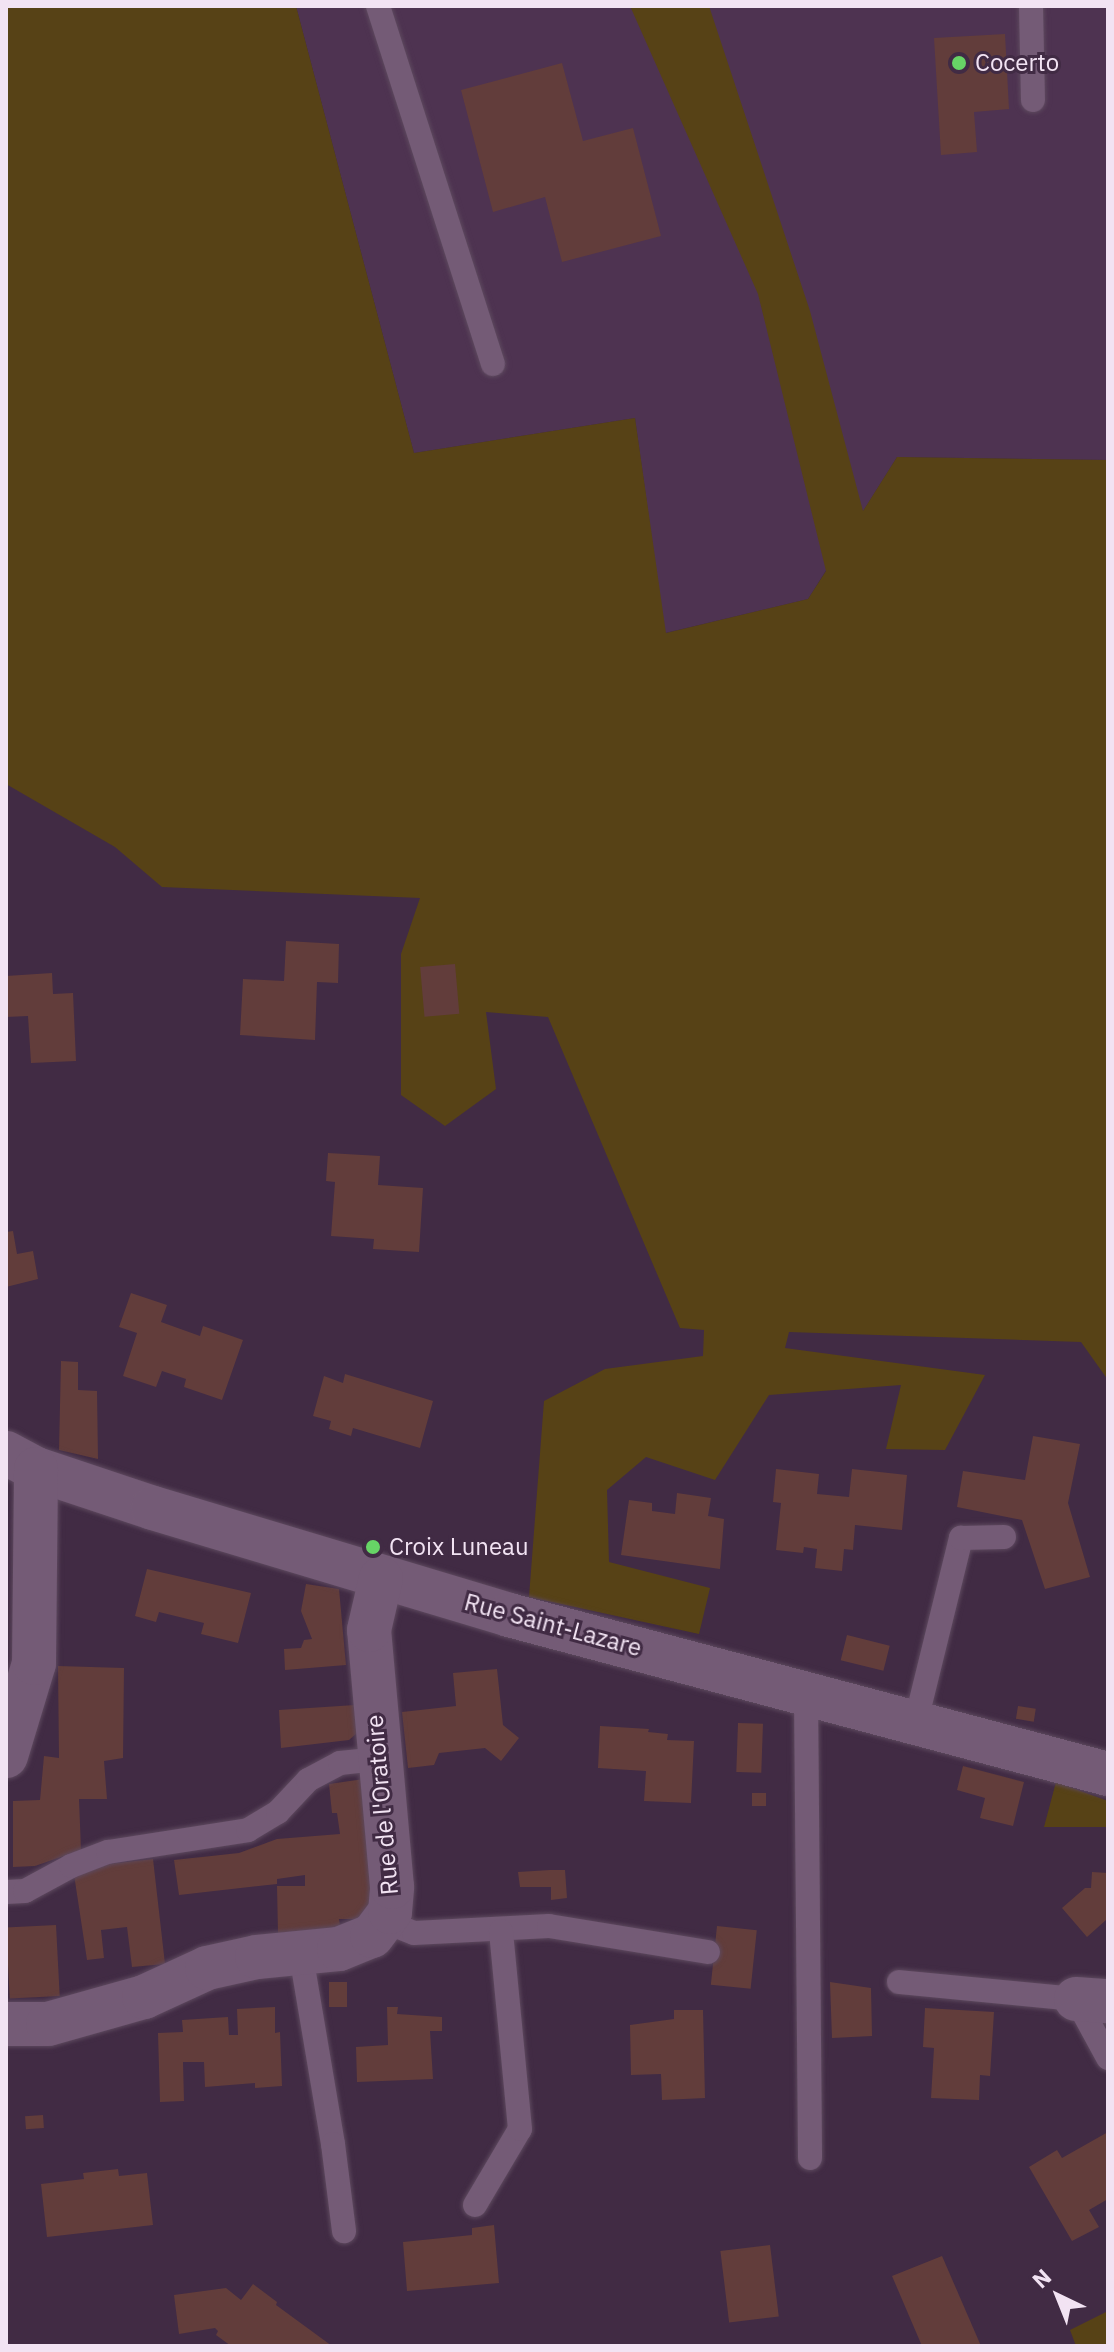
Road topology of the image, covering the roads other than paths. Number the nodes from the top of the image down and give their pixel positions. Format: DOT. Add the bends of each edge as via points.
graph roads {
  1 [pos="378,6"];
  2 [pos="1031,6"];
  3 [pos="1033,100"];
  4 [pos="493,364"];
  5 [pos="21,1461"];
  6 [pos="1004,1537"];
  7 [pos="381,1578"];
  8 [pos="806,1694"];
  9 [pos="915,1725"];
  10 [pos="6,1756"];
  11 [pos="379,1759"];
  12 [pos="1108,1774"];
  13 [pos="6,1892"];
  14 [pos="384,1921"];
  15 [pos="501,1931"];
  16 [pos="708,1952"];
  17 [pos="301,1955"];
  18 [pos="899,1982"];
  19 [pos="1092,2000"];
  20 [pos="6,2024"];
  21 [pos="1108,2058"];
  22 [pos="810,2158"];
  23 [pos="475,2205"];
  24 [pos="344,2231"];
  1 -- 4 [label="lane"];
  2 -- 3 [label="lane"];
  5 -- 7 [label="street, Rue Saint-Lazare"];
  5 -- 10 [label="street" via="34,1663"];
  6 -- 9 [label="lane" via="961,1538"];
  7 -- 8 [label="street, Rue Saint-Lazare"];
  7 -- 11 [label="street, Rue de l'Oratoire" via="369,1630"];
  8 -- 9 [label="street, Rue Saint-Lazare"];
  8 -- 22 [label="lane"];
  9 -- 12 [label="street, Rue Saint-Lazare"];
  11 -- 13 [label="lane" via="340,1763 308,1780 278,1812 248,1830 108,1852 25,1891"];
  11 -- 14 [label="street, Rue de l'Oratoire" via="392,1887"];
  14 -- 15 [label="lane" via="414,1933"];
  14 -- 17 [label="street, Rue de l'Oratoire" via="372,1936 339,1949"];
  15 -- 16 [label="lane" via="549,1926"];
  15 -- 23 [label="lane" via="520,2129"];
  17 -- 20 [label="street, Rue de l'Oratoire" via="257,1957 207,1968 144,1997 48,2024"];
  17 -- 24 [label="lane"];
  18 -- 19 [label="lane"];
  19 -- 21 [label="lane"];
}
